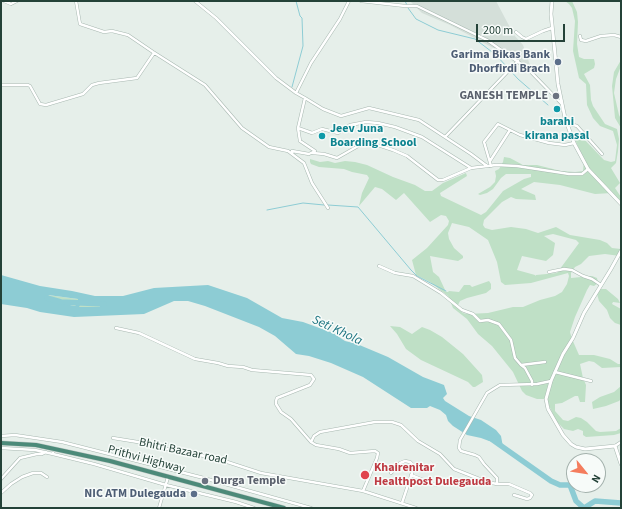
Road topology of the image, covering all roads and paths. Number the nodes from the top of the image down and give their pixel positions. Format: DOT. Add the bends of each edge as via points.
graph roads {
  1 [pos="4,1"];
  2 [pos="17,1"];
  3 [pos="76,1"];
  4 [pos="194,1"];
  5 [pos="349,1"];
  6 [pos="361,1"];
  7 [pos="552,1"];
  8 [pos="552,28"];
  9 [pos="516,32"];
  10 [pos="580,36"];
  11 [pos="621,37"];
  12 [pos="154,53"];
  13 [pos="518,62"];
  14 [pos="1,85"];
  15 [pos="296,92"];
  16 [pos="305,98"];
  17 [pos="561,103"];
  18 [pos="566,123"];
  19 [pos="298,128"];
  20 [pos="510,130"];
  21 [pos="445,137"];
  22 [pos="574,143"];
  23 [pos="313,153"];
  24 [pos="292,154"];
  25 [pos="602,154"];
  26 [pos="490,161"];
  27 [pos="488,166"];
  28 [pos="491,166"];
  29 [pos="471,168"];
  30 [pos="588,168"];
  31 [pos="621,204"];
  32 [pos="328,208"];
  33 [pos="621,250"];
  34 [pos="380,266"];
  35 [pos="549,272"];
  36 [pos="601,285"];
  37 [pos="116,328"];
  38 [pos="546,362"];
  39 [pos="521,365"];
  40 [pos="555,372"];
  41 [pos="551,380"];
  42 [pos="591,380"];
  43 [pos="532,385"];
  44 [pos="1,436"];
  45 [pos="113,438"];
  46 [pos="312,442"];
  47 [pos="621,442"];
  48 [pos="1,443"];
  49 [pos="615,446"];
  50 [pos="1,448"];
  51 [pos="54,448"];
  52 [pos="99,451"];
  53 [pos="46,452"];
  54 [pos="53,454"];
  55 [pos="97,458"];
  56 [pos="621,464"];
  57 [pos="391,473"];
  58 [pos="411,475"];
  59 [pos="168,476"];
  60 [pos="47,477"];
  61 [pos="1,479"];
  62 [pos="497,484"];
  63 [pos="166,485"];
  64 [pos="436,485"];
  65 [pos="364,491"];
  66 [pos="1,493"];
  67 [pos="514,495"];
  68 [pos="402,503"];
  69 [pos="159,508"];
  70 [pos="254,508"];
  71 [pos="284,508"];
  72 [pos="311,508"];
  73 [pos="416,508"];
  1 -- 2 [label="street" via="11,4"];
  3 -- 12 [label="street" via="80,24 104,32 128,35"];
  4 -- 15 [label="street" via="216,18 276,78"];
  5 -- 15 [label="street"];
  6 -- 13 [label="street" via="417,6 487,40"];
  7 -- 8 [label="street"];
  8 -- 9 [label="street" via="526,39"];
  8 -- 17 [label="street"];
  10 -- 11 [label="street" via="581,40 586,41 601,36"];
  12 -- 14 [label="street" via="137,78 92,85 83,94 46,106 40,104 28,85"];
  12 -- 24 [label="street" via="205,85 242,128 269,147"];
  13 -- 17 [label="street"];
  13 -- 21 [label="street"];
  15 -- 16 [label="street"];
  16 -- 19 [label="street"];
  16 -- 21 [label="street" via="341,116 369,108 419,120"];
  17 -- 18 [label="street"];
  18 -- 22 [label="street"];
  18 -- 25 [label="street" via="576,126"];
  19 -- 23 [label="street" via="300,140 312,148"];
  19 -- 29 [label="street" via="312,133 322,129 338,133 350,124 378,123 422,137"];
  20 -- 22 [label="street" via="549,143"];
  20 -- 26 [label="street"];
  20 -- 26 [label="street" via="498,124 484,142"];
  21 -- 27 [label="street"];
  22 -- 30 [label="street"];
  23 -- 24 [label="street" via="292,151"];
  23 -- 29 [label="street" via="337,158 360,145 381,146 407,156 438,180"];
  24 -- 32 [label="street" via="304,163 312,183"];
  26 -- 28 [label="street"];
  27 -- 28 [label="street"];
  27 -- 29 [label="street"];
  28 -- 30 [label="street" via="517,166 569,174 582,174"];
  30 -- 31 [label="street"];
  33 -- 36 [label="street"];
  34 -- 39 [label="street" via="395,273 413,276 480,321 488,320 499,324 511,340 515,358"];
  35 -- 36 [label="street" via="572,270"];
  36 -- 40 [label="street"];
  37 -- 46 [label="street" via="139,333 195,359 252,370 311,375 314,379 310,385 277,398 276,404"];
  38 -- 39 [label="street"];
  39 -- 43 [label="street" via="526,368"];
  40 -- 41 [label="street"];
  40 -- 42 [label="street"];
  41 -- 43 [label="street"];
  41 -- 49 [label="street" via="547,404 567,440 576,447 585,449"];
  43 -- 62 [label="street" via="500,386 487,393 460,440 461,451 479,457 497,478"];
  44 -- 52 [label="street" via="15,435"];
  45 -- 65 [label="street, Bhitri Bazaar road" via="215,458 261,473"];
  46 -- 62 [label="street" via="314,436 320,432 375,422 392,422 401,425 418,441 440,454 454,469"];
  46 -- 65 [label="street" via="350,454 378,453"];
  47 -- 49 [label="street"];
  48 -- 51 [label="highway, Prithvi Highway"];
  49 -- 56 [label="street"];
  50 -- 53 [label="street"];
  51 -- 54 [label="street"];
  51 -- 55 [label="highway, Prithvi Highway"];
  52 -- 55 [label="street"];
  52 -- 72 [label="street"];
  53 -- 54 [label="street"];
  53 -- 61 [label="street" via="20,458"];
  54 -- 63 [label="street"];
  55 -- 59 [label="highway, Prithvi Highway"];
  57 -- 58 [label="street" via="405,461 414,467"];
  58 -- 64 [label="street"];
  58 -- 68 [label="street"];
  59 -- 63 [label="street"];
  59 -- 71 [label="highway, Prithvi Highway"];
  60 -- 66 [label="street" via="41,473 33,473 11,484"];
  62 -- 67 [label="street" via="509,484 532,495 527,499"];
  63 -- 69 [label="street"];
  63 -- 70 [label="street"];
  65 -- 68 [label="street, Bhitri Bazaar road"];
  68 -- 73 [label="street, Bhitri Bazaar road"];
}
